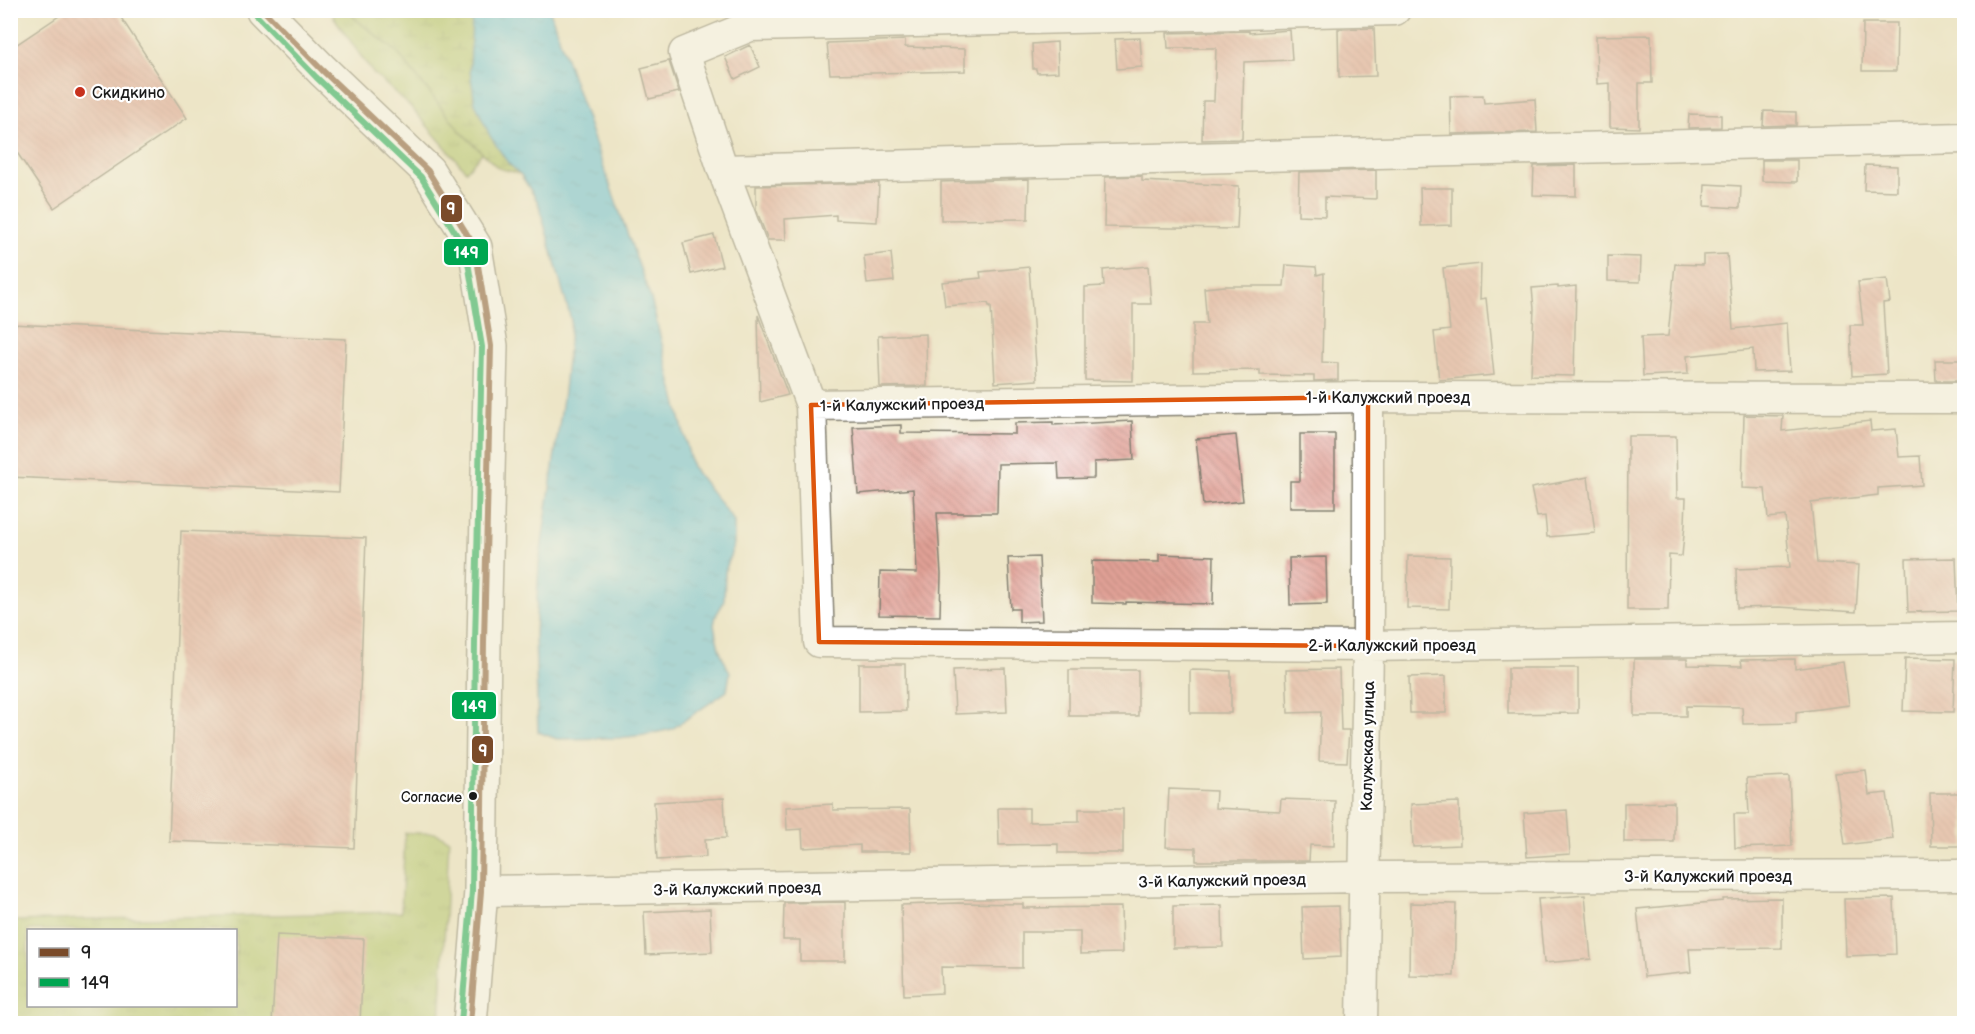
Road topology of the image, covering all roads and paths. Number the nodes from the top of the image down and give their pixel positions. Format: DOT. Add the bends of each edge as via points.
graph roads {
  1 [pos="263,10"];
  2 [pos="1395,10"];
  3 [pos="1965,138"];
  4 [pos="723,170"];
  5 [pos="1368,397"];
  6 [pos="1965,398"];
  7 [pos="811,405"];
  8 [pos="1965,637"];
  9 [pos="1368,646"];
  10 [pos="1965,875"];
  11 [pos="1365,878"];
  12 [pos="480,891"];
  13 [pos="470,1023"];
  14 [pos="1362,1023"];
  1 -- 12 [label="street" via="428,171 475,247 491,346"];
  2 -- 4 [label="street" via="750,26 684,53"];
  3 -- 4 [label="street"];
  4 -- 7 [label="street"];
  5 -- 6 [label="street, 1-й Калужский проезд"];
  5 -- 7 [label="street, 1-й Калужский проезд"];
  5 -- 9 [label="street, Калужская улица"];
  7 -- 9 [label="street, 2-й Калужский проезд" via="819,642"];
  8 -- 9 [label="street, 2-й Калужский проезд"];
  9 -- 11 [label="street, Калужская улица"];
  10 -- 11 [label="street, 3-й Калужский проезд"];
  11 -- 12 [label="street, 3-й Калужский проезд"];
  11 -- 14 [label="street, Калужская улица"];
  12 -- 13 [label="street"];
}
